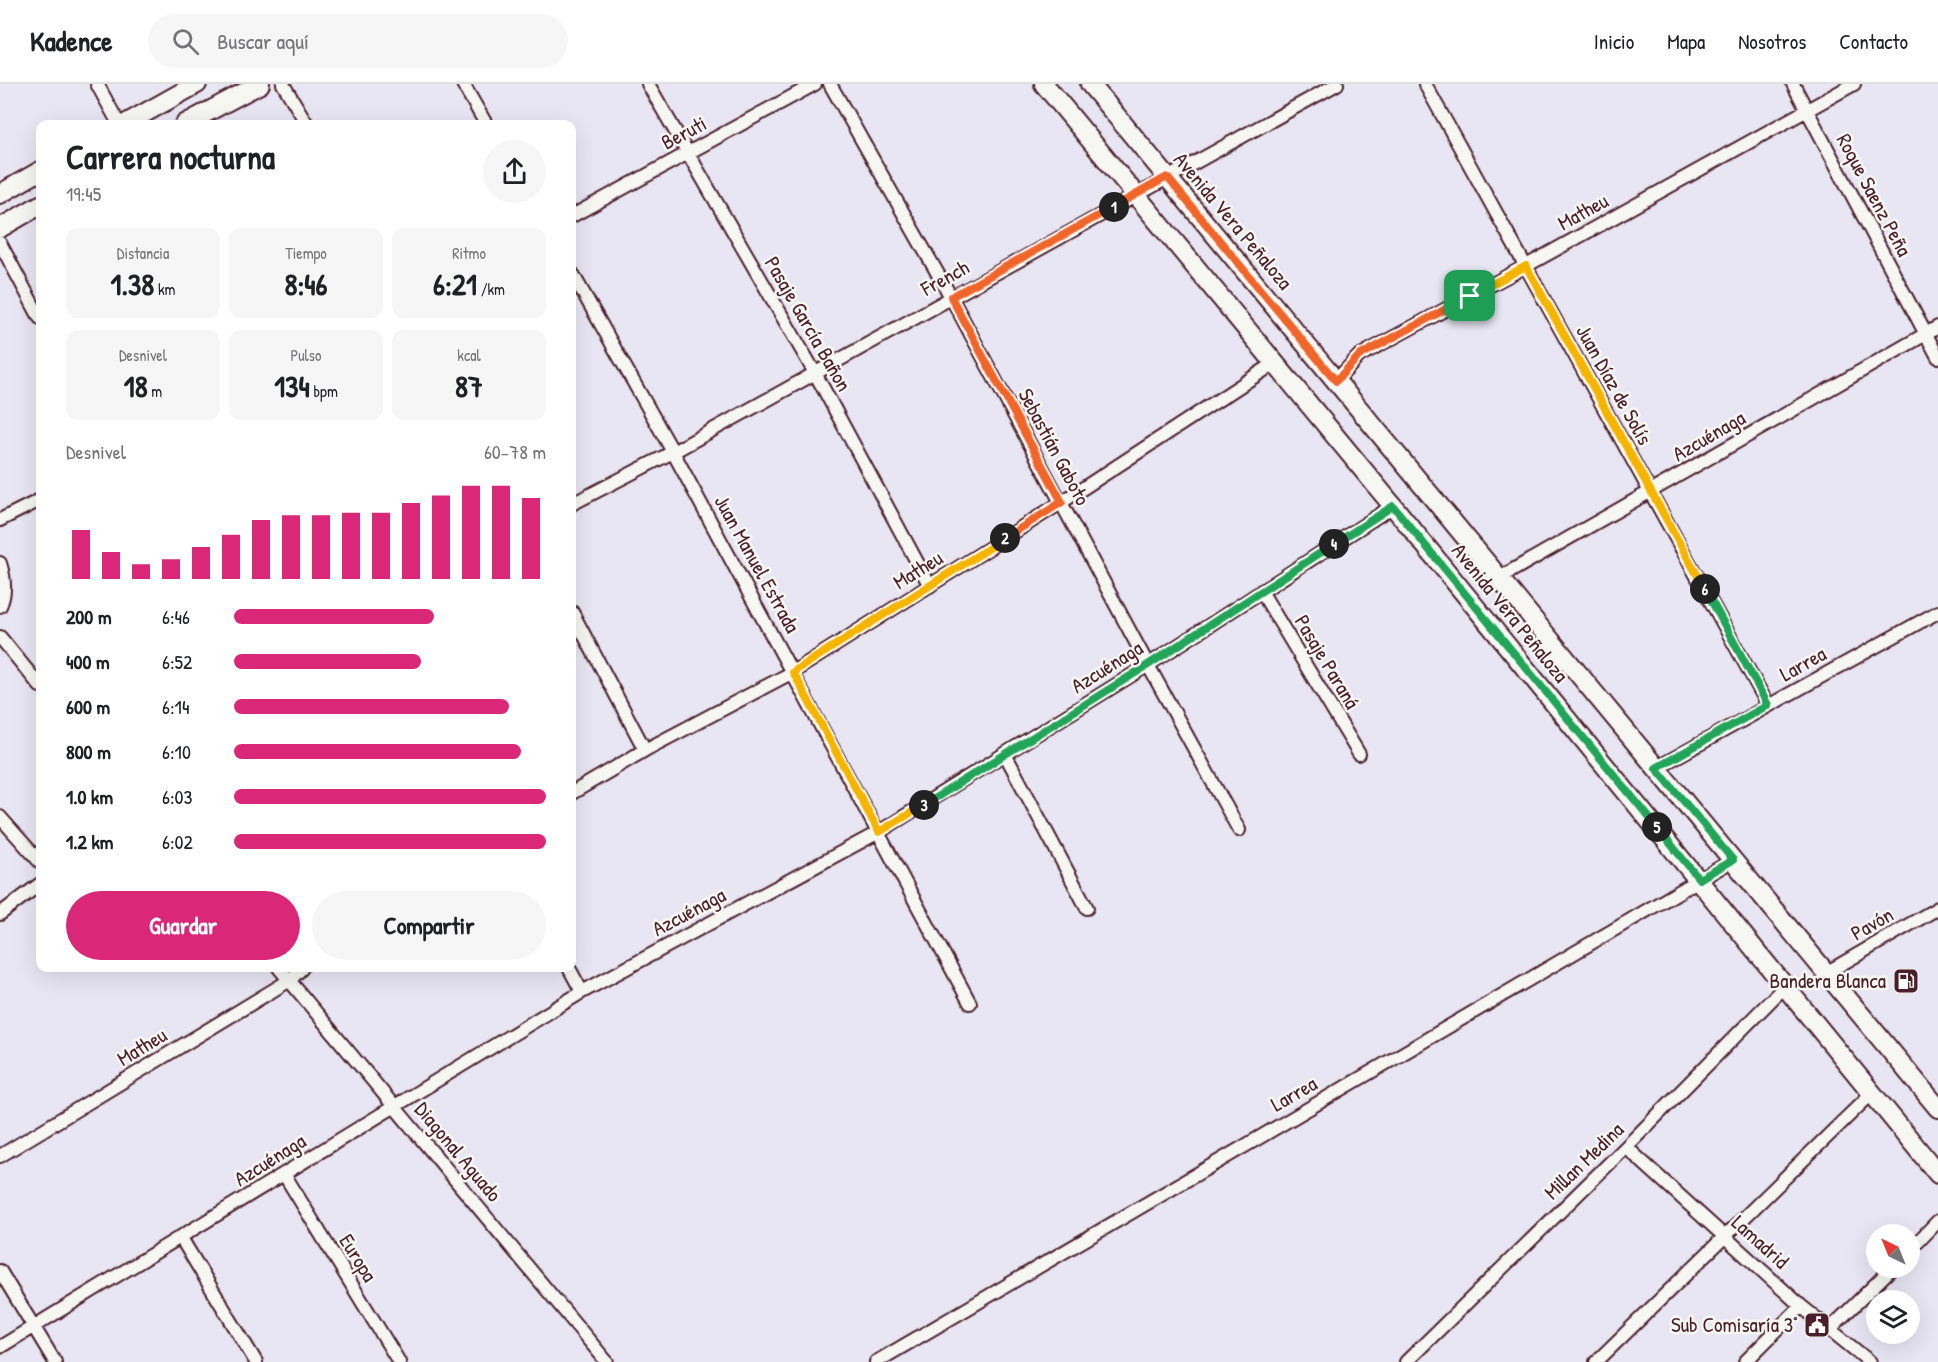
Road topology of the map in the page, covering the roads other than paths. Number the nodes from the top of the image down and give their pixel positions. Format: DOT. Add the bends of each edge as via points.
graph roads {
  1 [pos="97,84"];
  2 [pos="197,84"];
  3 [pos="260,84"];
  4 [pos="283,84"];
  5 [pos="463,84"];
  6 [pos="648,84"];
  7 [pos="814,84"];
  8 [pos="830,84"];
  9 [pos="1044,84"];
  10 [pos="1090,84"];
  11 [pos="1336,84"];
  12 [pos="1425,84"];
  13 [pos="1793,84"];
  14 [pos="1854,84"];
  15 [pos="1806,110"];
  16 [pos="117,120"];
  17 [pos="132,120"];
  18 [pos="192,120"];
  19 [pos="305,120"];
  20 [pos="484,120"];
  21 [pos="688,153"];
  22 [pos="36,173"];
  23 [pos="1167,177"];
  24 [pos="0,194"];
  25 [pos="1136,195"];
  26 [pos="36,207"];
  27 [pos="576,214"];
  28 [pos="0,228"];
  29 [pos="0,243"];
  30 [pos="1526,266"];
  31 [pos="576,280"];
  32 [pos="951,297"];
  33 [pos="36,310"];
  34 [pos="1938,327"];
  35 [pos="1925,334"];
  36 [pos="1938,357"];
  37 [pos="1275,363"];
  38 [pos="814,373"];
  39 [pos="1336,381"];
  40 [pos="673,452"];
  41 [pos="1651,492"];
  42 [pos="36,502"];
  43 [pos="576,502"];
  44 [pos="1062,502"];
  45 [pos="1393,506"];
  46 [pos="0,520"];
  47 [pos="0,563"];
  48 [pos="1499,578"];
  49 [pos="930,586"];
  50 [pos="1262,591"];
  51 [pos="0,606"];
  52 [pos="1938,612"];
  53 [pos="576,620"];
  54 [pos="0,637"];
  55 [pos="1148,665"];
  56 [pos="793,672"];
  57 [pos="36,681"];
  58 [pos="1768,705"];
  59 [pos="645,750"];
  60 [pos="1005,754"];
  61 [pos="1359,754"];
  62 [pos="1656,768"];
  63 [pos="576,791"];
  64 [pos="0,817"];
  65 [pos="1239,830"];
  66 [pos="879,832"];
  67 [pos="36,858"];
  68 [pos="1733,860"];
  69 [pos="1699,879"];
  70 [pos="36,887"];
  71 [pos="1088,908"];
  72 [pos="1938,908"];
  73 [pos="0,914"];
  74 [pos="283,972"];
  75 [pos="298,972"];
  76 [pos="571,972"];
  77 [pos="1826,973"];
  78 [pos="290,980"];
  79 [pos="1786,985"];
  80 [pos="582,992"];
  81 [pos="970,1003"];
  82 [pos="1873,1092"];
  83 [pos="395,1107"];
  84 [pos="1938,1108"];
  85 [pos="1626,1147"];
  86 [pos="0,1156"];
  87 [pos="1938,1173"];
  88 [pos="284,1174"];
  89 [pos="1938,1221"];
  90 [pos="1725,1237"];
  91 [pos="181,1238"];
  92 [pos="1920,1240"];
  93 [pos="0,1271"];
  94 [pos="1882,1278"];
  95 [pos="1801,1306"];
  96 [pos="34,1328"];
  97 [pos="1831,1328"];
  98 [pos="0,1347"];
  99 [pos="55,1362"];
  100 [pos="256,1362"];
  101 [pos="399,1362"];
  102 [pos="607,1362"];
  103 [pos="876,1362"];
  104 [pos="1406,1362"];
  105 [pos="1596,1362"];
  106 [pos="1745,1362"];
  107 [pos="1870,1362"];
  1 -- 16 [label="street"];
  2 -- 17 [label="main road"];
  3 -- 18 [label="main road"];
  4 -- 19 [label="street"];
  5 -- 20 [label="street"];
  6 -- 21 [label="street, Pasaje García Bañon"];
  7 -- 21 [label="street, Beruti"];
  8 -- 32 [label="street, Sebastián Gaboto"];
  9 -- 25 [label="main road, Avenida Vera Peñaloza"];
  10 -- 23 [label="main road, Avenida Vera Peñaloza"];
  11 -- 23 [label="street, French"];
  12 -- 30 [label="street, Juan Díaz de Solís"];
  13 -- 15 [label="street, Roque Saenz Peña"];
  14 -- 15 [label="street, Matheu"];
  15 -- 30 [label="street, Matheu"];
  15 -- 35 [label="street, Roque Saenz Peña"];
  21 -- 27 [label="street, Beruti"];
  21 -- 38 [label="street, Pasaje García Bañon"];
  22 -- 24 [label="main road"];
  23 -- 25 [label="street, French"];
  23 -- 39 [label="main road, Avenida Vera Peñaloza"];
  25 -- 32 [label="street, French"];
  25 -- 37 [label="main road, Avenida Vera Peñaloza"];
  26 -- 28 [label="main road"];
  29 -- 33 [label="street"];
  30 -- 39 [label="street, Matheu" via="1359,356"];
  30 -- 41 [label="street, Juan Díaz de Solís"];
  31 -- 40 [label="street, Juan Manuel Estrada"];
  32 -- 38 [label="street, French"];
  32 -- 44 [label="street, Sebastián Gaboto"];
  34 -- 35 [label="street, Azcuénaga"];
  35 -- 36 [label="street, Roque Saenz Peña"];
  35 -- 41 [label="street, Azcuénaga"];
  37 -- 44 [label="street, Matheu"];
  37 -- 45 [label="main road, Avenida Vera Peñaloza"];
  38 -- 40 [label="street, French"];
  38 -- 49 [label="street, Pasaje García Bañon"];
  39 -- 48 [label="main road, Avenida Vera Peñaloza"];
  40 -- 43 [label="street, French"];
  40 -- 56 [label="street, Juan Manuel Estrada"];
  41 -- 48 [label="street, Azcuénaga"];
  41 -- 58 [label="street, Juan Díaz de Solís"];
  42 -- 46 [label="street"];
  44 -- 49 [label="street, Matheu"];
  44 -- 55 [label="street, Sebastián Gaboto"];
  45 -- 50 [label="street, Azcuénaga"];
  45 -- 69 [label="main road, Avenida Vera Peñaloza"];
  47 -- 51 [label="street" via="5,578"];
  48 -- 62 [label="main road, Avenida Vera Peñaloza"];
  49 -- 56 [label="street, Matheu"];
  50 -- 55 [label="street, Azcuénaga"];
  50 -- 61 [label="street, Pasaje Paraná"];
  52 -- 58 [label="street, Larrea"];
  53 -- 59 [label="street"];
  54 -- 57 [label="street"];
  55 -- 60 [label="street, Azcuénaga"];
  55 -- 65 [label="street, Sebastián Gaboto"];
  56 -- 59 [label="street, Matheu"];
  56 -- 66 [label="street, Juan Manuel Estrada"];
  58 -- 62 [label="street, Larrea"];
  59 -- 63 [label="street, Matheu"];
  60 -- 66 [label="street, Azcuénaga"];
  60 -- 71 [label="street"];
  62 -- 68 [label="main road, Avenida Vera Peñaloza"];
  64 -- 67 [label="street"];
  66 -- 80 [label="street, Azcuénaga"];
  66 -- 81 [label="street, Juan Manuel Estrada"];
  68 -- 69 [label="street, Larrea"];
  68 -- 77 [label="main road, Avenida Vera Peñaloza"];
  69 -- 79 [label="main road, Avenida Vera Peñaloza"];
  69 -- 103 [label="street, Larrea"];
  70 -- 73 [label="street"];
  72 -- 77 [label="street, Pavón"];
  74 -- 78 [label="street, Diagonal Aguado"];
  75 -- 78 [label="street, Matheu"];
  76 -- 80 [label="street"];
  77 -- 84 [label="main road, Avenida Vera Peñaloza"];
  78 -- 83 [label="street, Diagonal Aguado"];
  78 -- 86 [label="street, Matheu"];
  79 -- 82 [label="main road, Avenida Vera Peñaloza"];
  79 -- 85 [label="street, Millan Medina"];
  80 -- 83 [label="street, Azcuénaga"];
  82 -- 87 [label="main road, Avenida Vera Peñaloza"];
  82 -- 90 [label="street"];
  83 -- 88 [label="street, Azcuénaga"];
  83 -- 102 [label="street, Diagonal Aguado"];
  85 -- 90 [label="street, Lamadrid"];
  85 -- 104 [label="street, Millan Medina"];
  88 -- 91 [label="street, Azcuénaga"];
  88 -- 101 [label="street, Europa"];
  89 -- 92 [label="street"];
  90 -- 95 [label="street, Lamadrid"];
  90 -- 105 [label="street"];
  91 -- 96 [label="street, Azcuénaga"];
  91 -- 100 [label="street"];
  93 -- 96 [label="street"];
  94 -- 97 [label="street"];
  95 -- 97 [label="street, Lamadrid"];
  95 -- 106 [label="street"];
  96 -- 98 [label="street, Azcuénaga"];
  96 -- 99 [label="street"];
  97 -- 107 [label="street, Lamadrid"];
}
